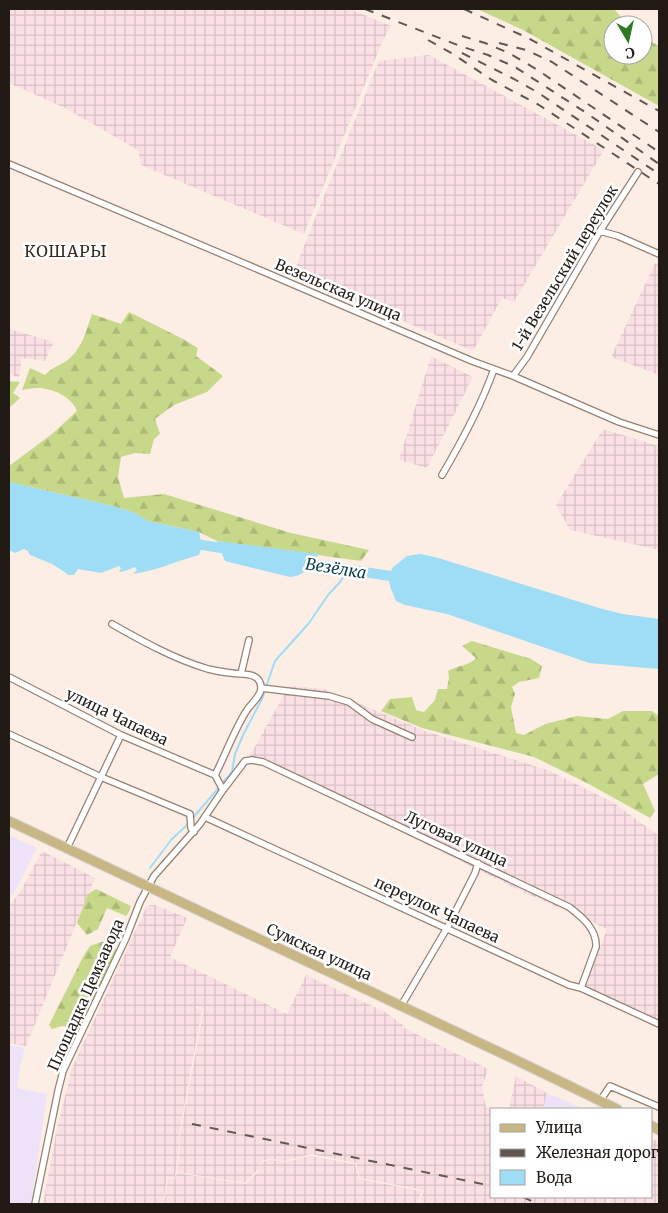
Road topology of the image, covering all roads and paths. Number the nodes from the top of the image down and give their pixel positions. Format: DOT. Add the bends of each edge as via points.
graph roads {
  1 [pos="9,164"];
  2 [pos="638,172"];
  3 [pos="600,232"];
  4 [pos="659,254"];
  5 [pos="494,369"];
  6 [pos="513,376"];
  7 [pos="659,435"];
  8 [pos="442,475"];
  9 [pos="112,624"];
  10 [pos="249,640"];
  11 [pos="241,674"];
  12 [pos="9,678"];
  13 [pos="261,688"];
  14 [pos="9,734"];
  15 [pos="120,735"];
  16 [pos="412,736"];
  17 [pos="215,775"];
  18 [pos="101,777"];
  19 [pos="223,790"];
  20 [pos="205,817"];
  21 [pos="9,821"];
  22 [pos="194,832"];
  23 [pos="67,848"];
  24 [pos="478,863"];
  25 [pos="149,886"];
  26 [pos="447,928"];
  27 [pos="581,988"];
  28 [pos="401,1006"];
  29 [pos="659,1024"];
  30 [pos="600,1101"];
  31 [pos="659,1107"];
  32 [pos="615,1108"];
  33 [pos="35,1204"];
  1 -- 5 [label="street, Везельская улица"];
  2 -- 3 [label="street, 1-й Везельский переулок"];
  3 -- 4 [label="street" via="618,236"];
  3 -- 6 [label="street, 1-й Везельский переулок"];
  5 -- 6 [label="street, Везельская улица"];
  5 -- 8 [label="street" via="476,413"];
  6 -- 7 [label="street, Везельская улица" via="619,422"];
  9 -- 11 [label="street" via="155,648 207,668"];
  10 -- 11 [label="street"];
  11 -- 13 [label="street" via="257,678"];
  12 -- 15 [label="street, улица Чапаева"];
  13 -- 16 [label="street" via="329,696 349,702 372,719"];
  13 -- 17 [label="street"];
  14 -- 18 [label="street"];
  15 -- 17 [label="street, улица Чапаева"];
  15 -- 18 [label="street"];
  17 -- 19 [label="street"];
  18 -- 22 [label="street" via="190,814"];
  18 -- 23 [label="street"];
  19 -- 20 [label="street"];
  19 -- 24 [label="street, Луговая улица" via="246,761 263,762"];
  20 -- 22 [label="street"];
  20 -- 26 [label="street, переулок Чапаева"];
  21 -- 23 [label="main road, Сумская улица"];
  22 -- 25 [label="street" via="154,876"];
  23 -- 25 [label="main road, Сумская улица"];
  24 -- 26 [label="street"];
  24 -- 27 [label="street, Луговая улица" via="569,907 583,918 595,934 596,947"];
  25 -- 28 [label="main road, Сумская улица"];
  25 -- 33 [label="street, Площадка Цемзавода" via="63,1071"];
  26 -- 27 [label="street, переулок Чапаева"];
  26 -- 28 [label="street"];
  27 -- 29 [label="street, переулок Чапаева"];
  28 -- 30 [label="main road, Сумская улица"];
  30 -- 31 [label="street" via="610,1086"];
  30 -- 32 [label="main road, Сумская улица"];
}
